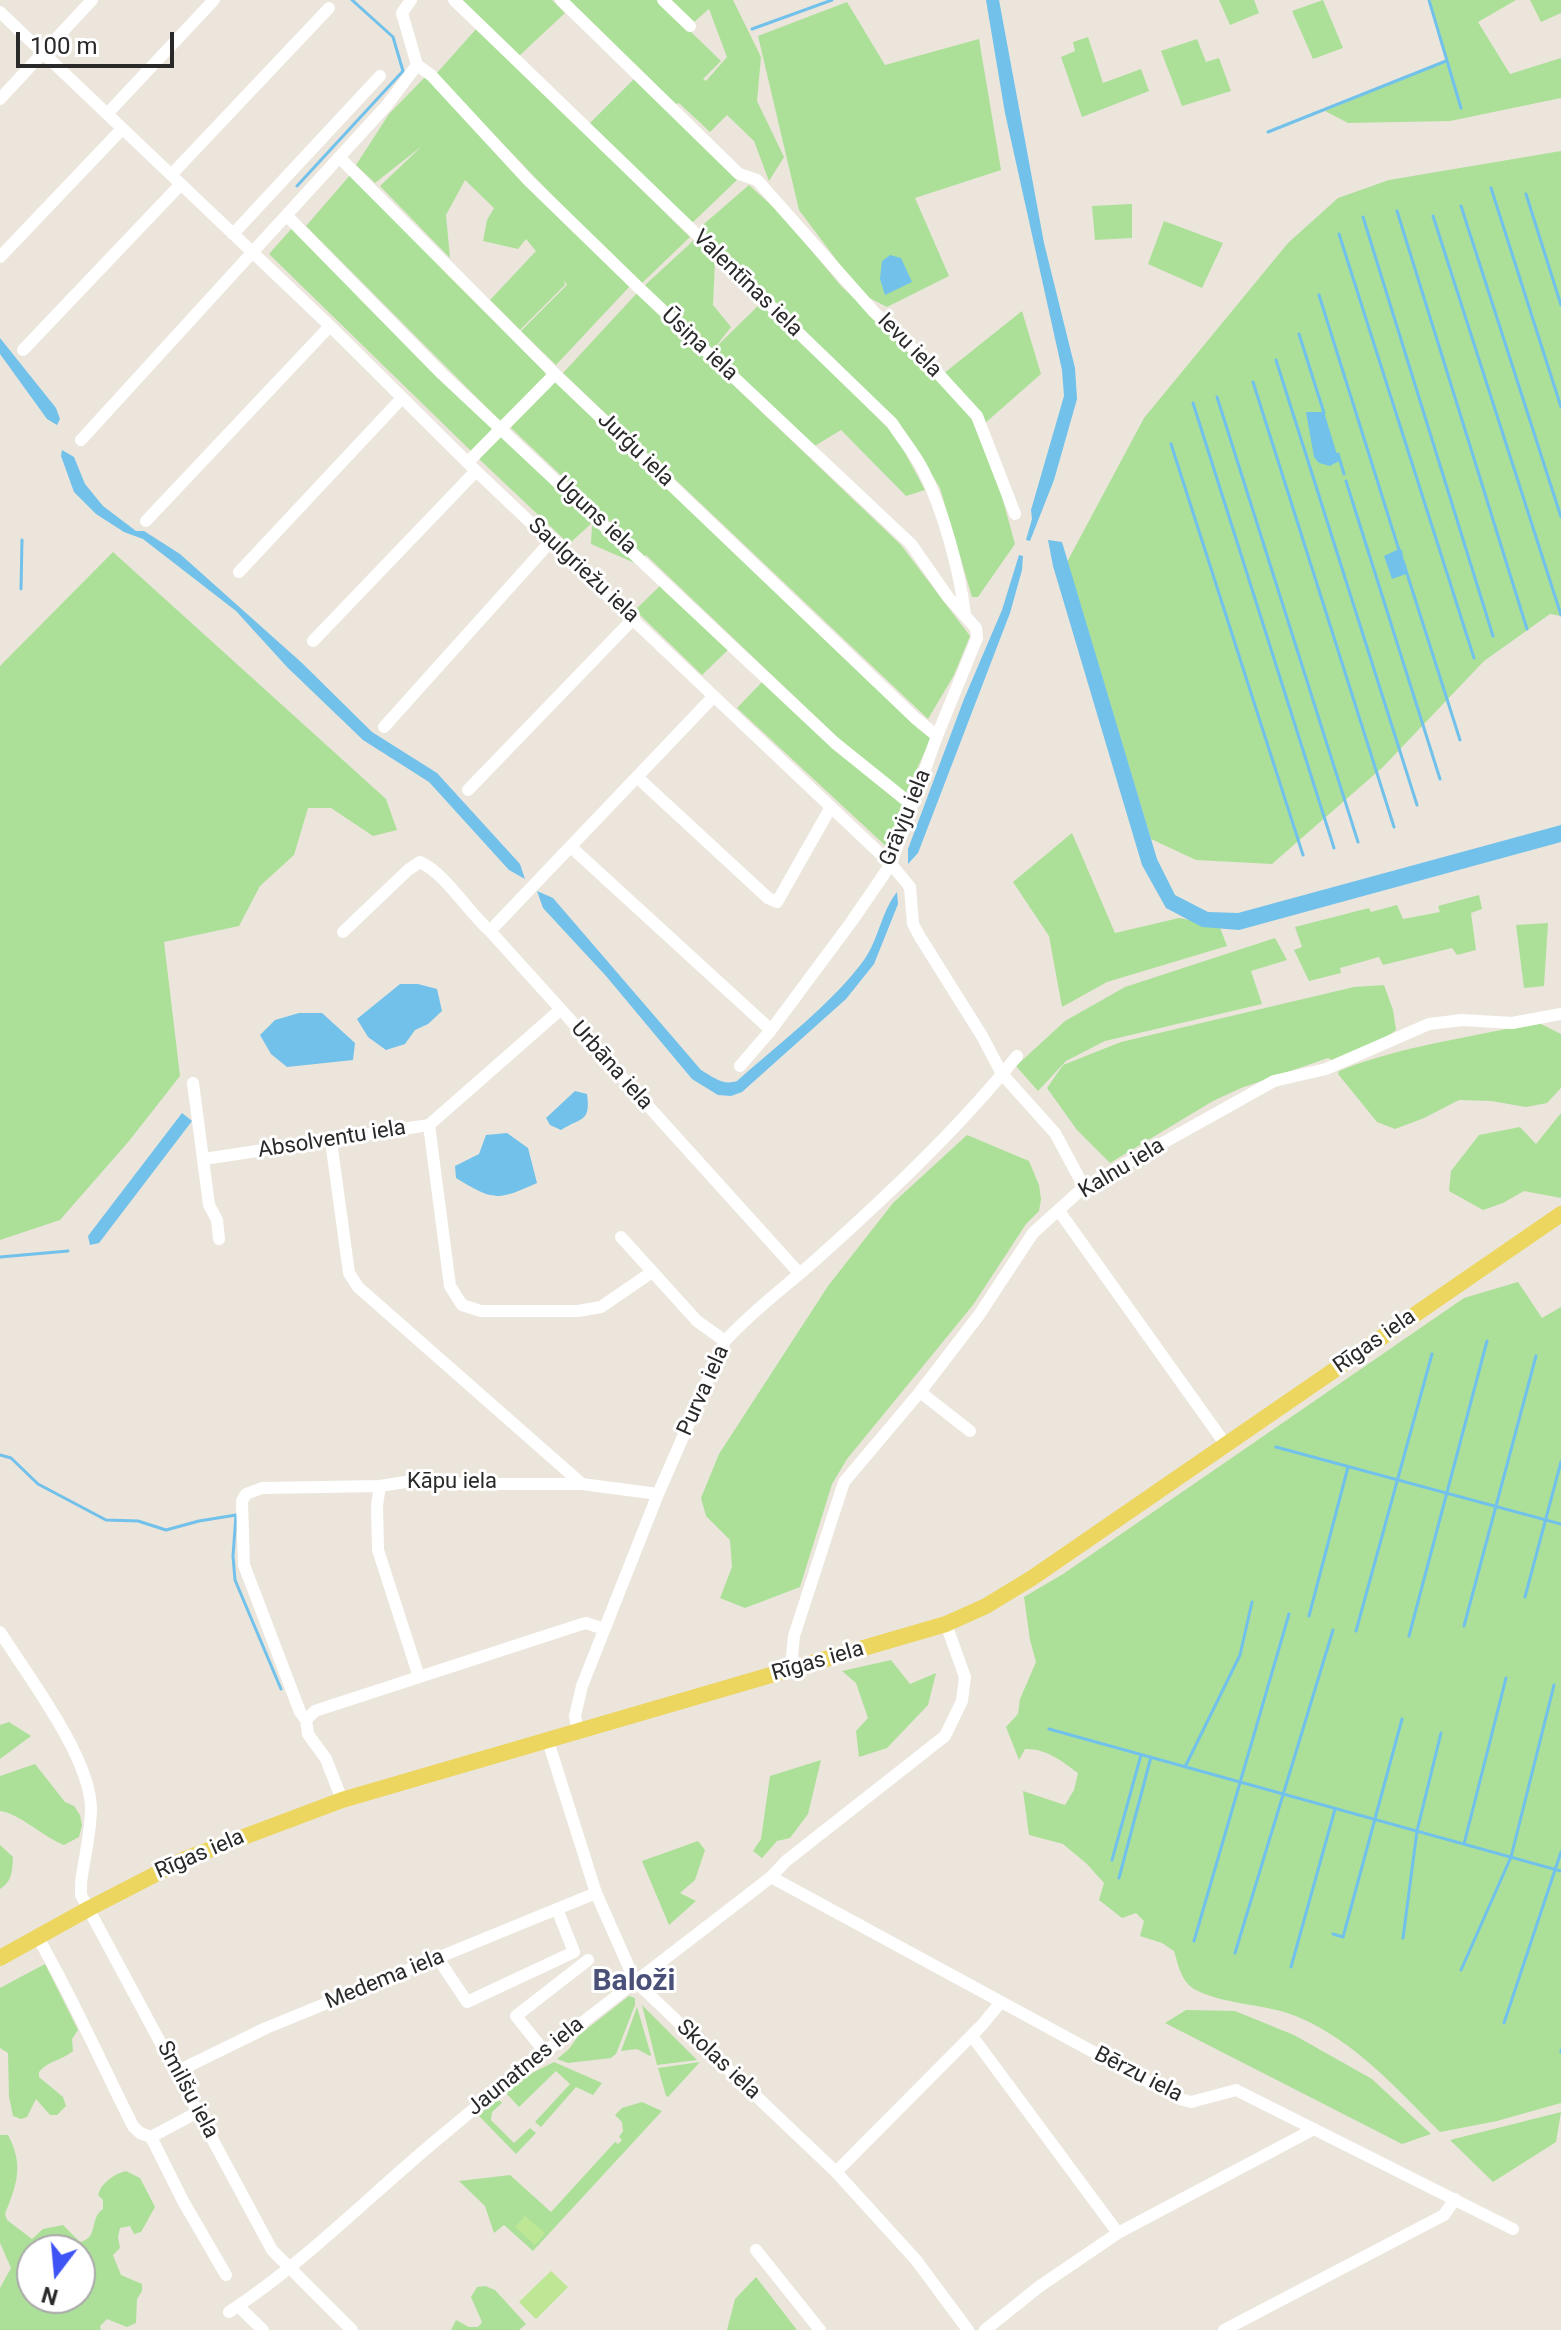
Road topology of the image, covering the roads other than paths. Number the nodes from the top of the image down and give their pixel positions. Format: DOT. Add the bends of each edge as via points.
graph roads {
  1 [pos="92,0"];
  2 [pos="214,0"];
  3 [pos="411,0"];
  4 [pos="454,0"];
  5 [pos="561,0"];
  6 [pos="663,0"];
  7 [pos="329,8"];
  8 [pos="0,12"];
  9 [pos="690,26"];
  10 [pos="43,53"];
  11 [pos="417,65"];
  12 [pos="380,76"];
  13 [pos="0,99"];
  14 [pos="107,114"];
  15 [pos="122,129"];
  16 [pos="339,157"];
  17 [pos="175,180"];
  18 [pos="287,216"];
  19 [pos="233,234"];
  20 [pos="253,252"];
  21 [pos="0,257"];
  22 [pos="330,326"];
  23 [pos="23,350"];
  24 [pos="555,374"];
  25 [pos="402,398"];
  26 [pos="501,427"];
  27 [pos="81,440"];
  28 [pos="472,466"];
  29 [pos="1015,514"];
  30 [pos="146,521"];
  31 [pos="551,541"];
  32 [pos="239,572"];
  33 [pos="965,615"];
  34 [pos="634,618"];
  35 [pos="976,628"];
  36 [pos="313,641"];
  37 [pos="714,696"];
  38 [pos="384,727"];
  39 [pos="937,736"];
  40 [pos="637,777"];
  41 [pos="468,790"];
  42 [pos="912,805"];
  43 [pos="831,807"];
  44 [pos="571,847"];
  45 [pos="891,864"];
  46 [pos="490,931"];
  47 [pos="343,932"];
  48 [pos="560,1010"];
  49 [pos="1561,1014"];
  50 [pos="771,1030"];
  51 [pos="1017,1056"];
  52 [pos="740,1066"];
  53 [pos="1002,1074"];
  54 [pos="193,1083"];
  55 [pos="429,1125"];
  56 [pos="331,1141"];
  57 [pos="204,1159"];
  58 [pos="1084,1187"];
  59 [pos="1059,1211"];
  60 [pos="1561,1214"];
  61 [pos="621,1237"];
  62 [pos="219,1239"];
  63 [pos="652,1272"];
  64 [pos="799,1273"];
  65 [pos="725,1341"];
  66 [pos="920,1392"];
  67 [pos="970,1431"];
  68 [pos="1226,1445"];
  69 [pos="582,1484"];
  70 [pos="380,1486"];
  71 [pos="658,1494"];
  72 [pos="946,1624"];
  73 [pos="604,1629"];
  74 [pos="0,1632"];
  75 [pos="796,1669"];
  76 [pos="419,1677"];
  77 [pos="306,1720"];
  78 [pos="578,1732"];
  79 [pos="548,1741"];
  80 [pos="342,1800"];
  81 [pos="771,1877"];
  82 [pos="596,1893"];
  83 [pos="90,1908"];
  84 [pos="557,1909"];
  85 [pos="37,1936"];
  86 [pos="437,1957"];
  87 [pos="0,1958"];
  88 [pos="588,1960"];
  89 [pos="635,1981"];
  90 [pos="1001,2002"];
  91 [pos="972,2036"];
  92 [pos="544,2051"];
  93 [pos="176,2072"];
  94 [pos="198,2112"];
  95 [pos="1314,2129"];
  96 [pos="151,2137"];
  97 [pos="836,2172"];
  98 [pos="1455,2199"];
  99 [pos="1513,2229"];
  100 [pos="1118,2233"];
  101 [pos="756,2250"];
  102 [pos="290,2268"];
  103 [pos="226,2275"];
  104 [pos="263,2330"];
  105 [pos="352,2330"];
  106 [pos="820,2330"];
  107 [pos="968,2330"];
  108 [pos="985,2330"];
  109 [pos="1224,2330"];
  1 -- 10 [label="street"];
  2 -- 14 [label="street"];
  3 -- 11 [label="street" via="402,13"];
  4 -- 33 [label="street, Valentīnas iela" via="892,423 932,490"];
  5 -- 29 [label="street, Ievu iela" via="739,174 757,180 874,312 977,416"];
  6 -- 9 [label="street"];
  7 -- 17 [label="street"];
  8 -- 10 [label="street, Saulgriežu iela"];
  10 -- 13 [label="street"];
  10 -- 14 [label="street, Saulgriežu iela"];
  11 -- 16 [label="street"];
  11 -- 33 [label="street, Ūsiņa iela" via="637,286 911,544"];
  12 -- 19 [label="street"];
  14 -- 15 [label="street, Saulgriežu iela"];
  15 -- 17 [label="street, Saulgriežu iela"];
  15 -- 21 [label="street"];
  16 -- 18 [label="street"];
  16 -- 24 [label="street, Jurģu iela"];
  17 -- 19 [label="street, Saulgriežu iela"];
  17 -- 23 [label="street"];
  18 -- 20 [label="street"];
  18 -- 26 [label="street, Uguns iela"];
  19 -- 20 [label="street, Saulgriežu iela"];
  20 -- 22 [label="street, Saulgriežu iela"];
  20 -- 27 [label="street"];
  22 -- 25 [label="street, Saulgriežu iela"];
  22 -- 30 [label="street"];
  24 -- 26 [label="street"];
  24 -- 39 [label="street, Jurģu iela"];
  25 -- 28 [label="street, Saulgriežu iela"];
  25 -- 32 [label="street"];
  26 -- 28 [label="street"];
  26 -- 42 [label="street, Uguns iela" via="835,743"];
  28 -- 31 [label="street, Saulgriežu iela"];
  28 -- 36 [label="street"];
  31 -- 34 [label="street, Saulgriežu iela"];
  31 -- 38 [label="street"];
  33 -- 35 [label="street, Ūsiņa iela"];
  34 -- 37 [label="street, Saulgriežu iela"];
  34 -- 41 [label="street"];
  35 -- 39 [label="street, Grāvju iela" via="977,638"];
  37 -- 40 [label="street"];
  37 -- 43 [label="street, Saulgriežu iela"];
  39 -- 42 [label="street, Grāvju iela"];
  40 -- 43 [label="street" via="777,902"];
  40 -- 44 [label="street"];
  42 -- 45 [label="street, Grāvju iela"];
  43 -- 45 [label="street, Saulgriežu iela"];
  44 -- 46 [label="street"];
  44 -- 50 [label="street"];
  45 -- 50 [label="street, Grāvju iela"];
  45 -- 53 [label="street, Saulgriežu iela" via="910,887 913,924"];
  46 -- 47 [label="street, Urbāna iela" via="433,868 420,862"];
  46 -- 48 [label="street, Urbāna iela"];
  48 -- 55 [label="street, Absolventu iela"];
  48 -- 64 [label="street, Urbāna iela"];
  49 -- 58 [label="street, Kalnu iela" via="1512,1023 1429,1024 1326,1069 1274,1081"];
  50 -- 52 [label="street, Grāvju iela"];
  51 -- 53 [label="street, Purva iela"];
  53 -- 58 [label="street, Saulgriežu iela" via="1055,1133"];
  53 -- 64 [label="street, Purva iela" via="990,1092"];
  54 -- 57 [label="street"];
  55 -- 56 [label="street, Absolventu iela"];
  55 -- 63 [label="street" via="450,1286 462,1305 481,1311 589,1311"];
  56 -- 57 [label="street, Absolventu iela"];
  56 -- 69 [label="street" via="349,1273 358,1287"];
  57 -- 62 [label="street"];
  58 -- 59 [label="street, Kalnu iela"];
  59 -- 66 [label="street, Kalnu iela" via="1020,1249 979,1315"];
  59 -- 68 [label="street"];
  60 -- 68 [label="main road, Rīgas iela"];
  61 -- 63 [label="street"];
  63 -- 65 [label="street" via="697,1321"];
  64 -- 65 [label="street, Purva iela"];
  65 -- 71 [label="street, Purva iela"];
  66 -- 67 [label="street"];
  66 -- 75 [label="street, Kalnu iela" via="844,1482 794,1636"];
  68 -- 72 [label="main road, Rīgas iela" via="1032,1578"];
  69 -- 70 [label="street, Kāpu iela" via="418,1480"];
  69 -- 71 [label="street, Kāpu iela"];
  70 -- 76 [label="street" via="378,1550"];
  70 -- 77 [label="street, Kāpu iela" via="262,1488 242,1501 244,1565"];
  71 -- 73 [label="street, Purva iela"];
  72 -- 75 [label="main road, Rīgas iela"];
  72 -- 81 [label="street, Jaunatnes iela" via="965,1677 962,1701 945,1736"];
  73 -- 76 [label="street" via="586,1623"];
  73 -- 78 [label="street, Purva iela" via="577,1702"];
  74 -- 83 [label="street, Smilšu iela" via="84,1774 91,1808 81,1895"];
  75 -- 78 [label="main road, Rīgas iela"];
  76 -- 77 [label="street" via="315,1711"];
  77 -- 80 [label="street"];
  78 -- 79 [label="main road, Rīgas iela"];
  79 -- 80 [label="main road, Rīgas iela"];
  79 -- 82 [label="street, Skolas iela"];
  80 -- 83 [label="main road, Rīgas iela" via="197,1854"];
  81 -- 89 [label="street, Jaunatnes iela"];
  81 -- 90 [label="street, Bērzu iela"];
  82 -- 84 [label="street, Medema iela"];
  82 -- 89 [label="street, Skolas iela"];
  83 -- 85 [label="main road, Rīgas iela"];
  83 -- 93 [label="street, Smilšu iela"];
  84 -- 86 [label="street, Medema iela"];
  84 -- 86 [label="street" via="574,1952 467,2002"];
  85 -- 87 [label="main road, Rīgas iela"];
  85 -- 96 [label="street" via="133,2126"];
  86 -- 93 [label="street, Medema iela"];
  88 -- 92 [label="street" via="516,2016"];
  89 -- 92 [label="street, Jaunatnes iela"];
  89 -- 97 [label="street, Skolas iela"];
  90 -- 91 [label="street"];
  90 -- 95 [label="street, Bērzu iela" via="1180,2099 1191,2102 1236,2090"];
  91 -- 97 [label="street"];
  91 -- 100 [label="street"];
  92 -- 102 [label="street, Jaunatnes iela"];
  93 -- 94 [label="street, Smilšu iela"];
  94 -- 96 [label="street"];
  94 -- 102 [label="street, Smilšu iela" via="272,2250"];
  95 -- 98 [label="street, Bērzu iela"];
  95 -- 100 [label="street"];
  96 -- 103 [label="street"];
  97 -- 107 [label="street, Skolas iela" via="916,2260"];
  98 -- 99 [label="street, Bērzu iela"];
  98 -- 109 [label="street" via="1444,2215"];
  100 -- 108 [label="street"];
  101 -- 106 [label="street"];
  102 -- 104 [label="street, Jaunatnes iela" via="234,2309"];
  102 -- 105 [label="street, Smilšu iela"];
}
